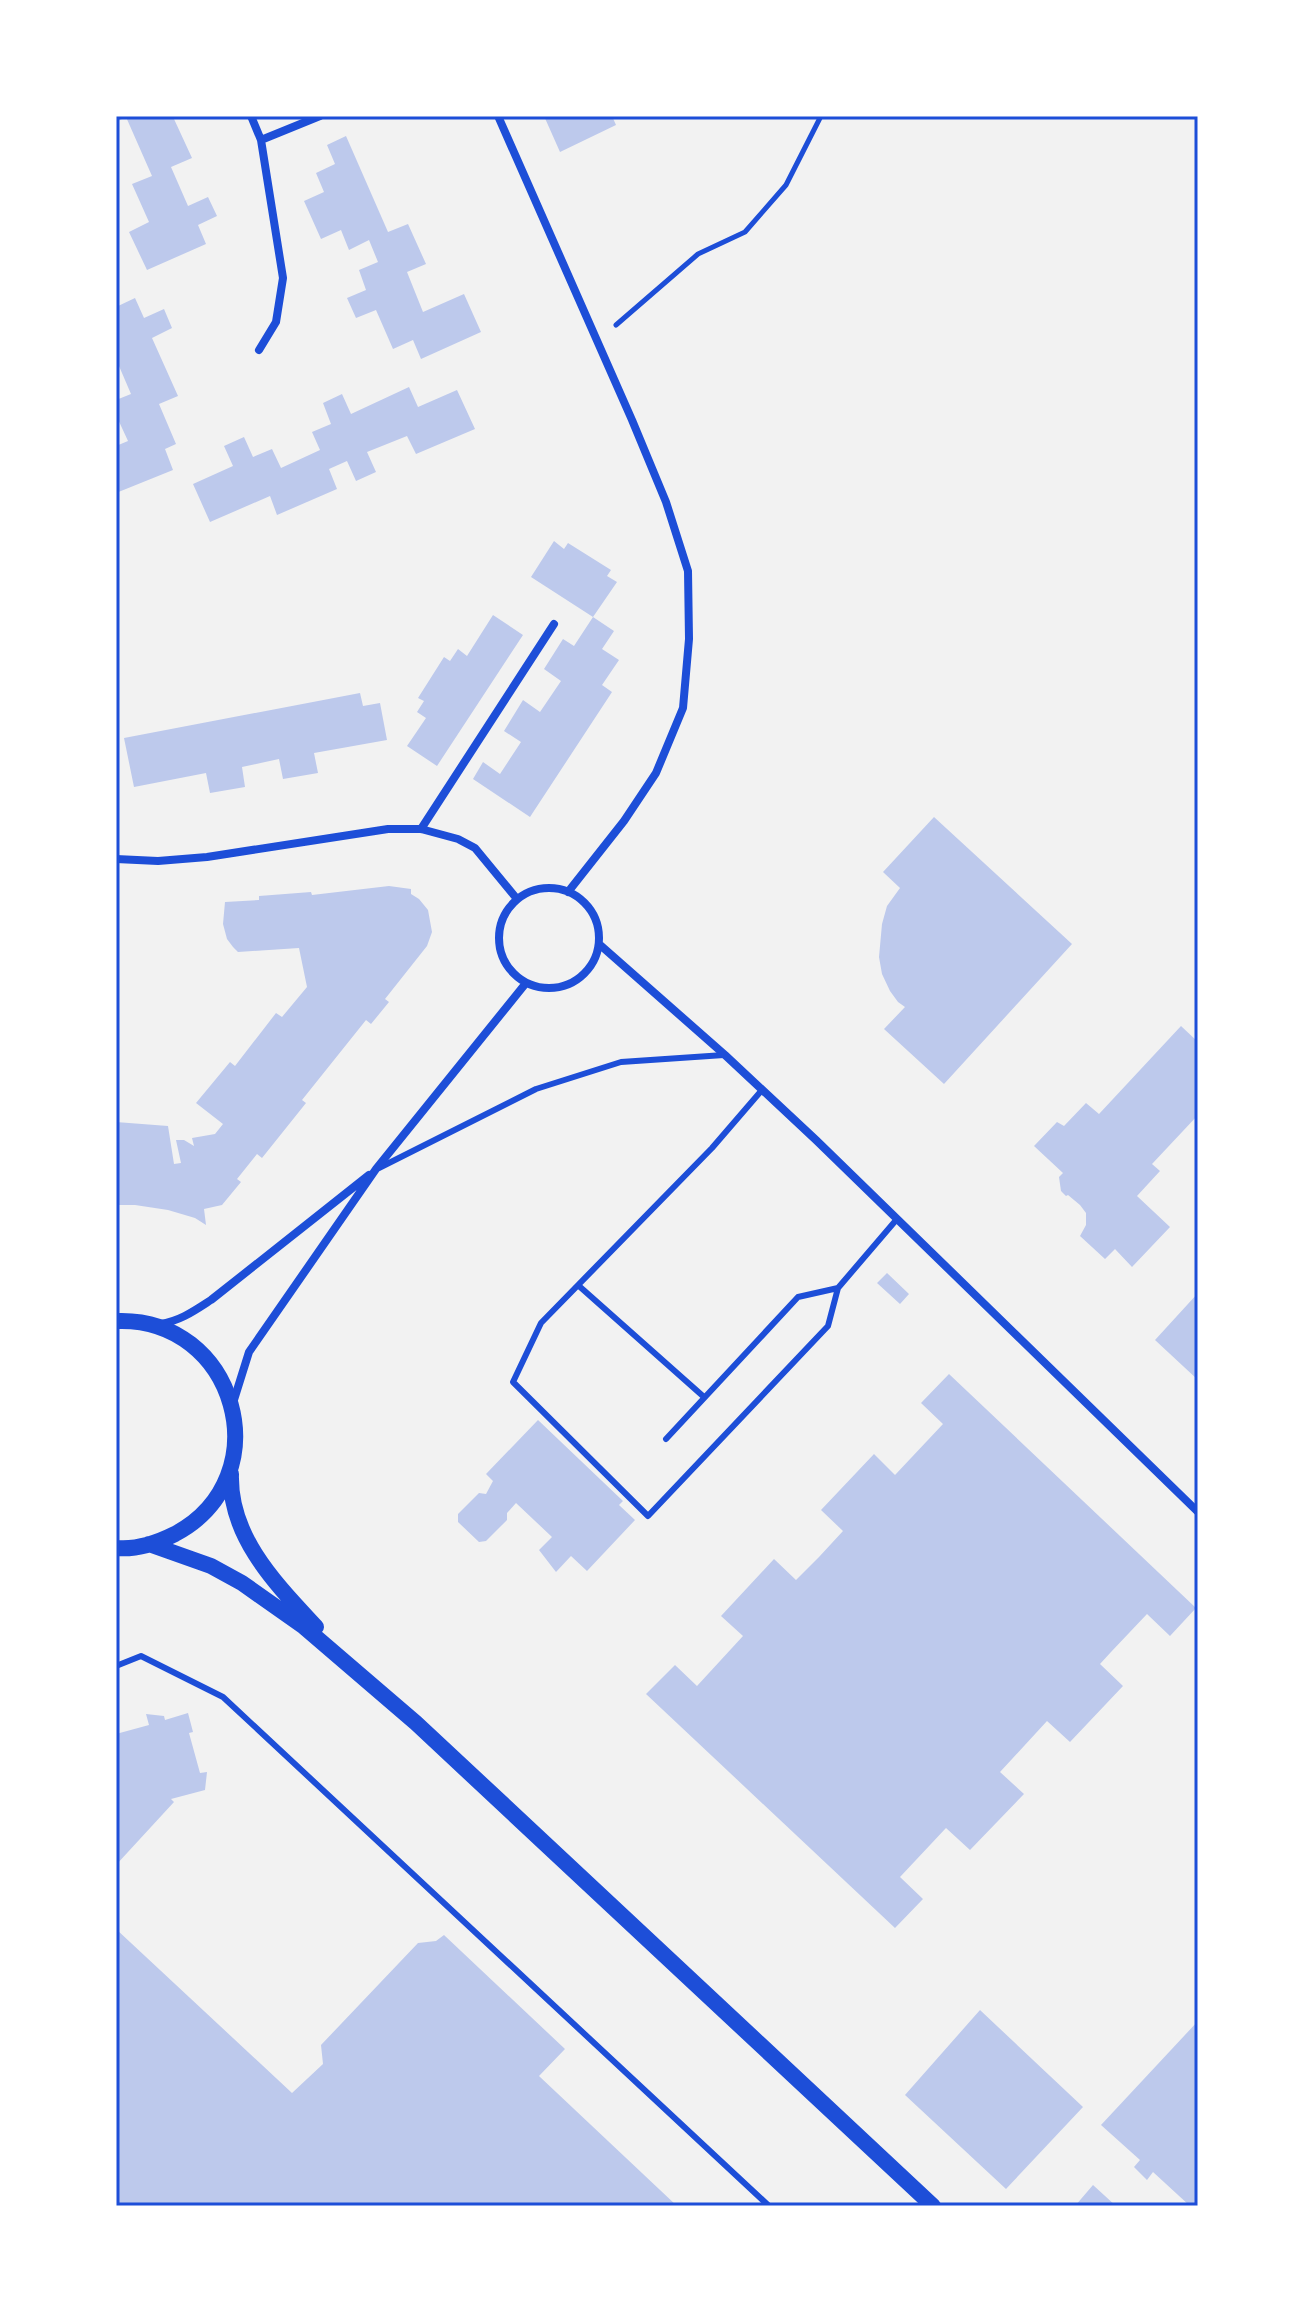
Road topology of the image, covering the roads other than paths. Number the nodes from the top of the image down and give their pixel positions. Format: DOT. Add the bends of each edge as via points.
graph roads {
  1 [pos="251,116"];
  2 [pos="320,116"];
  3 [pos="498,116"];
  4 [pos="261,140"];
  5 [pos="259,350"];
  6 [pos="554,624"];
  7 [pos="421,829"];
  8 [pos="116,859"];
  9 [pos="568,892"];
  10 [pos="517,899"];
  11 [pos="599,944"];
  12 [pos="526,983"];
  13 [pos="725,1055"];
  14 [pos="762,1090"];
  15 [pos="376,1169"];
  16 [pos="897,1219"];
  17 [pos="579,1286"];
  18 [pos="838,1288"];
  19 [pos="116,1321"];
  20 [pos="153,1325"];
  21 [pos="704,1397"];
  22 [pos="232,1405"];
  23 [pos="666,1439"];
  24 [pos="231,1463"];
  25 [pos="1198,1512"];
  26 [pos="149,1544"];
  27 [pos="116,1548"];
  28 [pos="116,1666"];
  29 [pos="358,1672"];
  30 [pos="769,2206"];
  31 [pos="933,2206"];
  1 -- 4 [label="street"];
  2 -- 4 [label="street"];
  3 -- 9 [label="street" via="666,502 688,571 683,708 656,773"];
  4 -- 5 [label="street" via="283,278 276,322"];
  6 -- 7 [label="street"];
  7 -- 8 [label="street" via="388,829 207,857"];
  7 -- 10 [label="street" via="475,848"];
  9 -- 10 [label="street" via="542,888"];
  9 -- 11 [label="street" via="593,913"];
  10 -- 12 [label="street" via="505,911 498,944 513,974"];
  11 -- 12 [label="street" via="585,973 572,982 557,988"];
  11 -- 13 [label="street"];
  12 -- 15 [label="street"];
  13 -- 14 [label="street"];
  13 -- 15 [label="lane" via="621,1062 536,1089"];
  14 -- 16 [label="street"];
  14 -- 17 [label="lane"];
  15 -- 20 [label="street" via="211,1300 173,1322"];
  15 -- 22 [label="street" via="249,1352"];
  16 -- 18 [label="lane"];
  16 -- 25 [label="street"];
  17 -- 18 [label="lane" via="541,1323 513,1382 648,1516 828,1326"];
  17 -- 21 [label="lane"];
  18 -- 21 [label="lane" via="798,1297"];
  19 -- 20 [label="main road"];
  20 -- 22 [label="main road" via="196,1347 218,1373"];
  21 -- 23 [label="lane"];
  22 -- 24 [label="main road" via="236,1439"];
  24 -- 26 [label="main road" via="213,1502 189,1526"];
  24 -- 29 [label="main road" via="231,1493 244,1537 261,1564"];
  26 -- 27 [label="main road"];
  26 -- 29 [label="main road" via="242,1583"];
  28 -- 30 [label="lane" via="141,1656 223,1697"];
  29 -- 31 [label="main road"];
}
